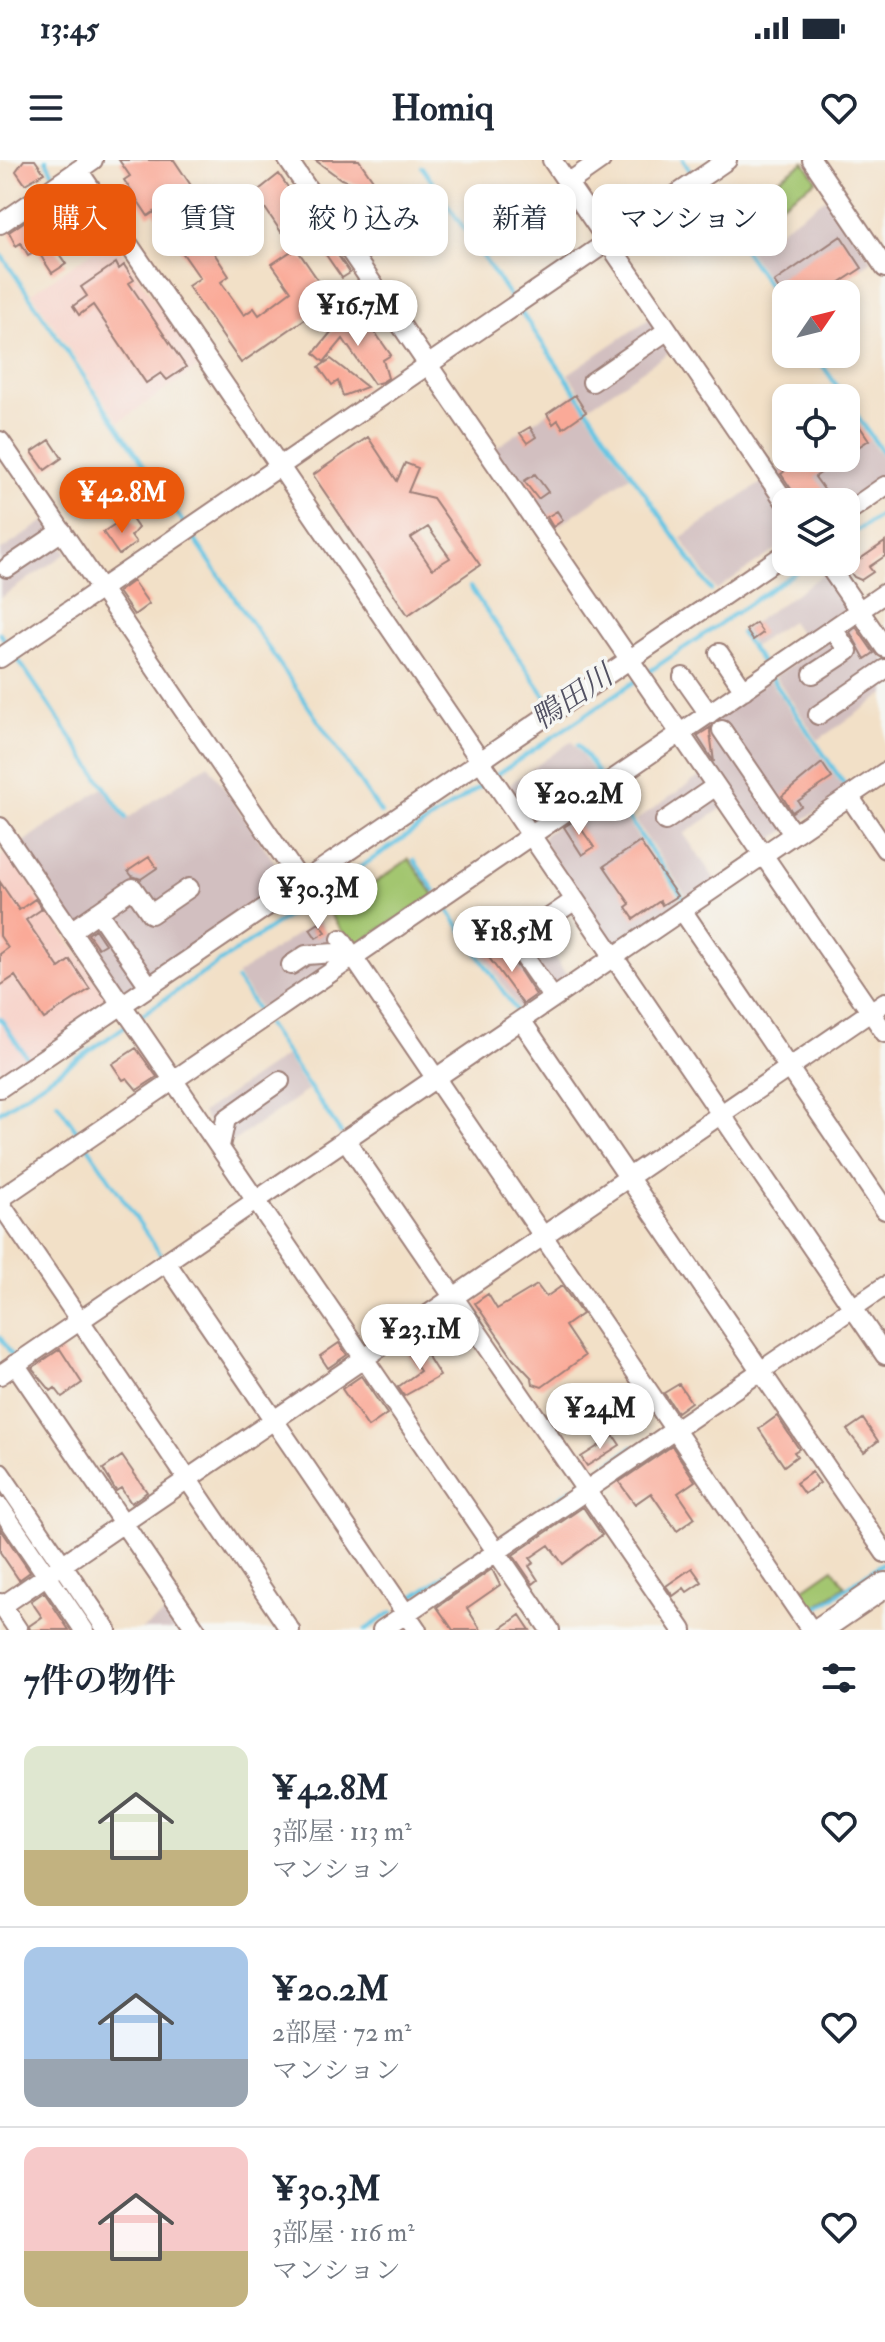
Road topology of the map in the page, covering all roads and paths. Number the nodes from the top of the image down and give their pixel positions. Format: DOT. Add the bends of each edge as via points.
graph roads {
  1 [pos="288,160"];
  2 [pos="552,160"];
  3 [pos="601,160"];
  4 [pos="727,160"];
  5 [pos="812,160"];
  6 [pos="86,165"];
  7 [pos="568,183"];
  8 [pos="691,184"];
  9 [pos="592,219"];
  10 [pos="0,224"];
  11 [pos="592,251"];
  12 [pos="617,256"];
  13 [pos="885,268"];
  14 [pos="668,330"];
  15 [pos="427,362"];
  16 [pos="592,382"];
  17 [pos="0,441"];
  18 [pos="279,466"];
  19 [pos="885,486"];
  20 [pos="776,488"];
  21 [pos="860,503"];
  22 [pos="62,531"];
  23 [pos="772,563"];
  24 [pos="7,568"];
  25 [pos="835,576"];
  26 [pos="102,590"];
  27 [pos="885,593"];
  28 [pos="859,611"];
  29 [pos="833,629"];
  30 [pos="885,648"];
  31 [pos="719,653"];
  32 [pos="0,658"];
  33 [pos="630,661"];
  34 [pos="885,669"];
  35 [pos="813,674"];
  36 [pos="683,677"];
  37 [pos="744,690"];
  38 [pos="709,714"];
  39 [pos="818,715"];
  40 [pos="722,730"];
  41 [pos="680,733"];
  42 [pos="481,763"];
  43 [pos="885,772"];
  44 [pos="716,786"];
  45 [pos="849,796"];
  46 [pos="665,821"];
  47 [pos="0,827"];
  48 [pos="793,834"];
  49 [pos="531,835"];
  50 [pos="885,849"];
  51 [pos="763,855"];
  52 [pos="301,882"];
  53 [pos="189,888"];
  54 [pos="575,900"];
  55 [pos="682,910"];
  56 [pos="98,912"];
  57 [pos="71,931"];
  58 [pos="348,949"];
  59 [pos="614,957"];
  60 [pos="291,965"];
  61 [pos="149,986"];
  62 [pos="553,998"];
  63 [pos="878,1007"];
  64 [pos="124,1008"];
  65 [pos="521,1020"];
  66 [pos="885,1033"];
  67 [pos="788,1068"];
  68 [pos="435,1078"];
  69 [pos="175,1079"];
  70 [pos="280,1081"];
  71 [pos="0,1088"];
  72 [pos="719,1115"];
  73 [pos="345,1139"];
  74 [pos="220,1146"];
  75 [pos="628,1177"];
  76 [pos="257,1200"];
  77 [pos="0,1201"];
  78 [pos="885,1210"];
  79 [pos="543,1236"];
  80 [pos="166,1262"];
  81 [pos="885,1286"];
  82 [pos="454,1297"];
  83 [pos="853,1308"];
  84 [pos="80,1320"];
  85 [pos="885,1355"];
  86 [pos="365,1358"];
  87 [pos="8,1369"];
  88 [pos="760,1372"];
  89 [pos="274,1420"];
  90 [pos="675,1430"];
  91 [pos="0,1473"];
  92 [pos="188,1479"];
  93 [pos="587,1490"];
  94 [pos="0,1507"];
  95 [pos="123,1523"];
  96 [pos="497,1552"];
  97 [pos="885,1553"];
  98 [pos="55,1570"];
  99 [pos="885,1585"];
  100 [pos="1,1605"];
  101 [pos="406,1614"];
  102 [pos="18,1630"];
  103 [pos="84,1630"];
  104 [pos="107,1630"];
  105 [pos="196,1630"];
  106 [pos="290,1630"];
  107 [pos="382,1630"];
  108 [pos="417,1630"];
  109 [pos="550,1630"];
  110 [pos="682,1630"];
  111 [pos="811,1630"];
  112 [pos="819,1630"];
  1 -- 15 [label="street"];
  2 -- 7 [label="street"];
  3 -- 7 [label="street"];
  4 -- 8 [label="street"];
  5 -- 13 [label="street"];
  6 -- 10 [label="street"];
  6 -- 18 [label="street"];
  7 -- 9 [label="street"];
  11 -- 15 [label="street"];
  12 -- 14 [label="street"];
  14 -- 16 [label="street"];
  14 -- 20 [label="street"];
  15 -- 18 [label="street"];
  15 -- 33 [label="street"];
  17 -- 22 [label="street"];
  18 -- 26 [label="street"];
  18 -- 42 [label="street"];
  19 -- 21 [label="street"];
  22 -- 24 [label="street"];
  22 -- 26 [label="street"];
  23 -- 33 [label="street"];
  25 -- 28 [label="street"];
  26 -- 32 [label="street"];
  26 -- 52 [label="street"];
  27 -- 28 [label="street"];
  28 -- 29 [label="street"];
  28 -- 30 [label="street"];
  29 -- 35 [label="street" via="848,651"];
  29 -- 37 [label="street"];
  31 -- 37 [label="street"];
  33 -- 41 [label="street"];
  33 -- 42 [label="street"];
  34 -- 39 [label="street"];
  36 -- 38 [label="street"];
  37 -- 38 [label="street"];
  38 -- 41 [label="street"];
  40 -- 48 [label="street"];
  41 -- 44 [label="street"];
  41 -- 49 [label="street"];
  42 -- 49 [label="street"];
  42 -- 52 [label="street"];
  43 -- 45 [label="street"];
  44 -- 46 [label="street"];
  44 -- 51 [label="street"];
  45 -- 48 [label="street"];
  45 -- 50 [label="street"];
  47 -- 57 [label="street"];
  48 -- 51 [label="street"];
  49 -- 54 [label="street"];
  49 -- 58 [label="street"];
  51 -- 55 [label="street"];
  51 -- 63 [label="street"];
  52 -- 61 [label="street"];
  53 -- 56 [label="street" via="151,914 133,888"];
  54 -- 59 [label="street"];
  54 -- 62 [label="street" via="514,942"];
  55 -- 59 [label="street"];
  55 -- 67 [label="street"];
  56 -- 57 [label="street"];
  56 -- 61 [label="street"];
  57 -- 64 [label="street"];
  58 -- 60 [label="street" via="306,955"];
  58 -- 68 [label="street"];
  58 -- 69 [label="street"];
  59 -- 62 [label="street"];
  59 -- 72 [label="street"];
  61 -- 64 [label="street"];
  62 -- 65 [label="street"];
  63 -- 66 [label="street"];
  63 -- 67 [label="street"];
  64 -- 69 [label="street"];
  64 -- 71 [label="street"];
  65 -- 68 [label="street"];
  65 -- 75 [label="street"];
  67 -- 72 [label="street"];
  67 -- 78 [label="street"];
  68 -- 73 [label="street"];
  68 -- 79 [label="street"];
  69 -- 74 [label="street"];
  69 -- 77 [label="street"];
  70 -- 74 [label="street" via="226,1119"];
  72 -- 75 [label="street"];
  72 -- 83 [label="street"];
  73 -- 76 [label="street"];
  73 -- 82 [label="street"];
  74 -- 76 [label="street"];
  75 -- 79 [label="street"];
  75 -- 88 [label="street"];
  76 -- 80 [label="street"];
  76 -- 86 [label="street"];
  77 -- 84 [label="street"];
  79 -- 82 [label="street"];
  79 -- 90 [label="street"];
  80 -- 84 [label="street"];
  80 -- 89 [label="street"];
  81 -- 83 [label="street"];
  82 -- 86 [label="street"];
  82 -- 93 [label="street"];
  83 -- 85 [label="street"];
  83 -- 88 [label="street"];
  84 -- 87 [label="street"];
  84 -- 92 [label="street"];
  86 -- 89 [label="street"];
  86 -- 96 [label="street"];
  87 -- 95 [label="street"];
  88 -- 90 [label="street"];
  88 -- 97 [label="street"];
  89 -- 92 [label="street"];
  89 -- 101 [label="street"];
  90 -- 93 [label="street"];
  90 -- 111 [label="street"];
  91 -- 98 [label="street"];
  92 -- 95 [label="street"];
  92 -- 106 [label="street"];
  93 -- 96 [label="street"];
  93 -- 110 [label="street"];
  94 -- 98 [label="street"];
  95 -- 98 [label="street"];
  95 -- 105 [label="street"];
  96 -- 101 [label="street"];
  96 -- 109 [label="street"];
  98 -- 100 [label="street"];
  98 -- 103 [label="street"];
  98 -- 104 [label="street"];
  99 -- 112 [label="main road"];
  100 -- 102 [label="street"];
  101 -- 107 [label="street"];
  101 -- 108 [label="street"];
}
